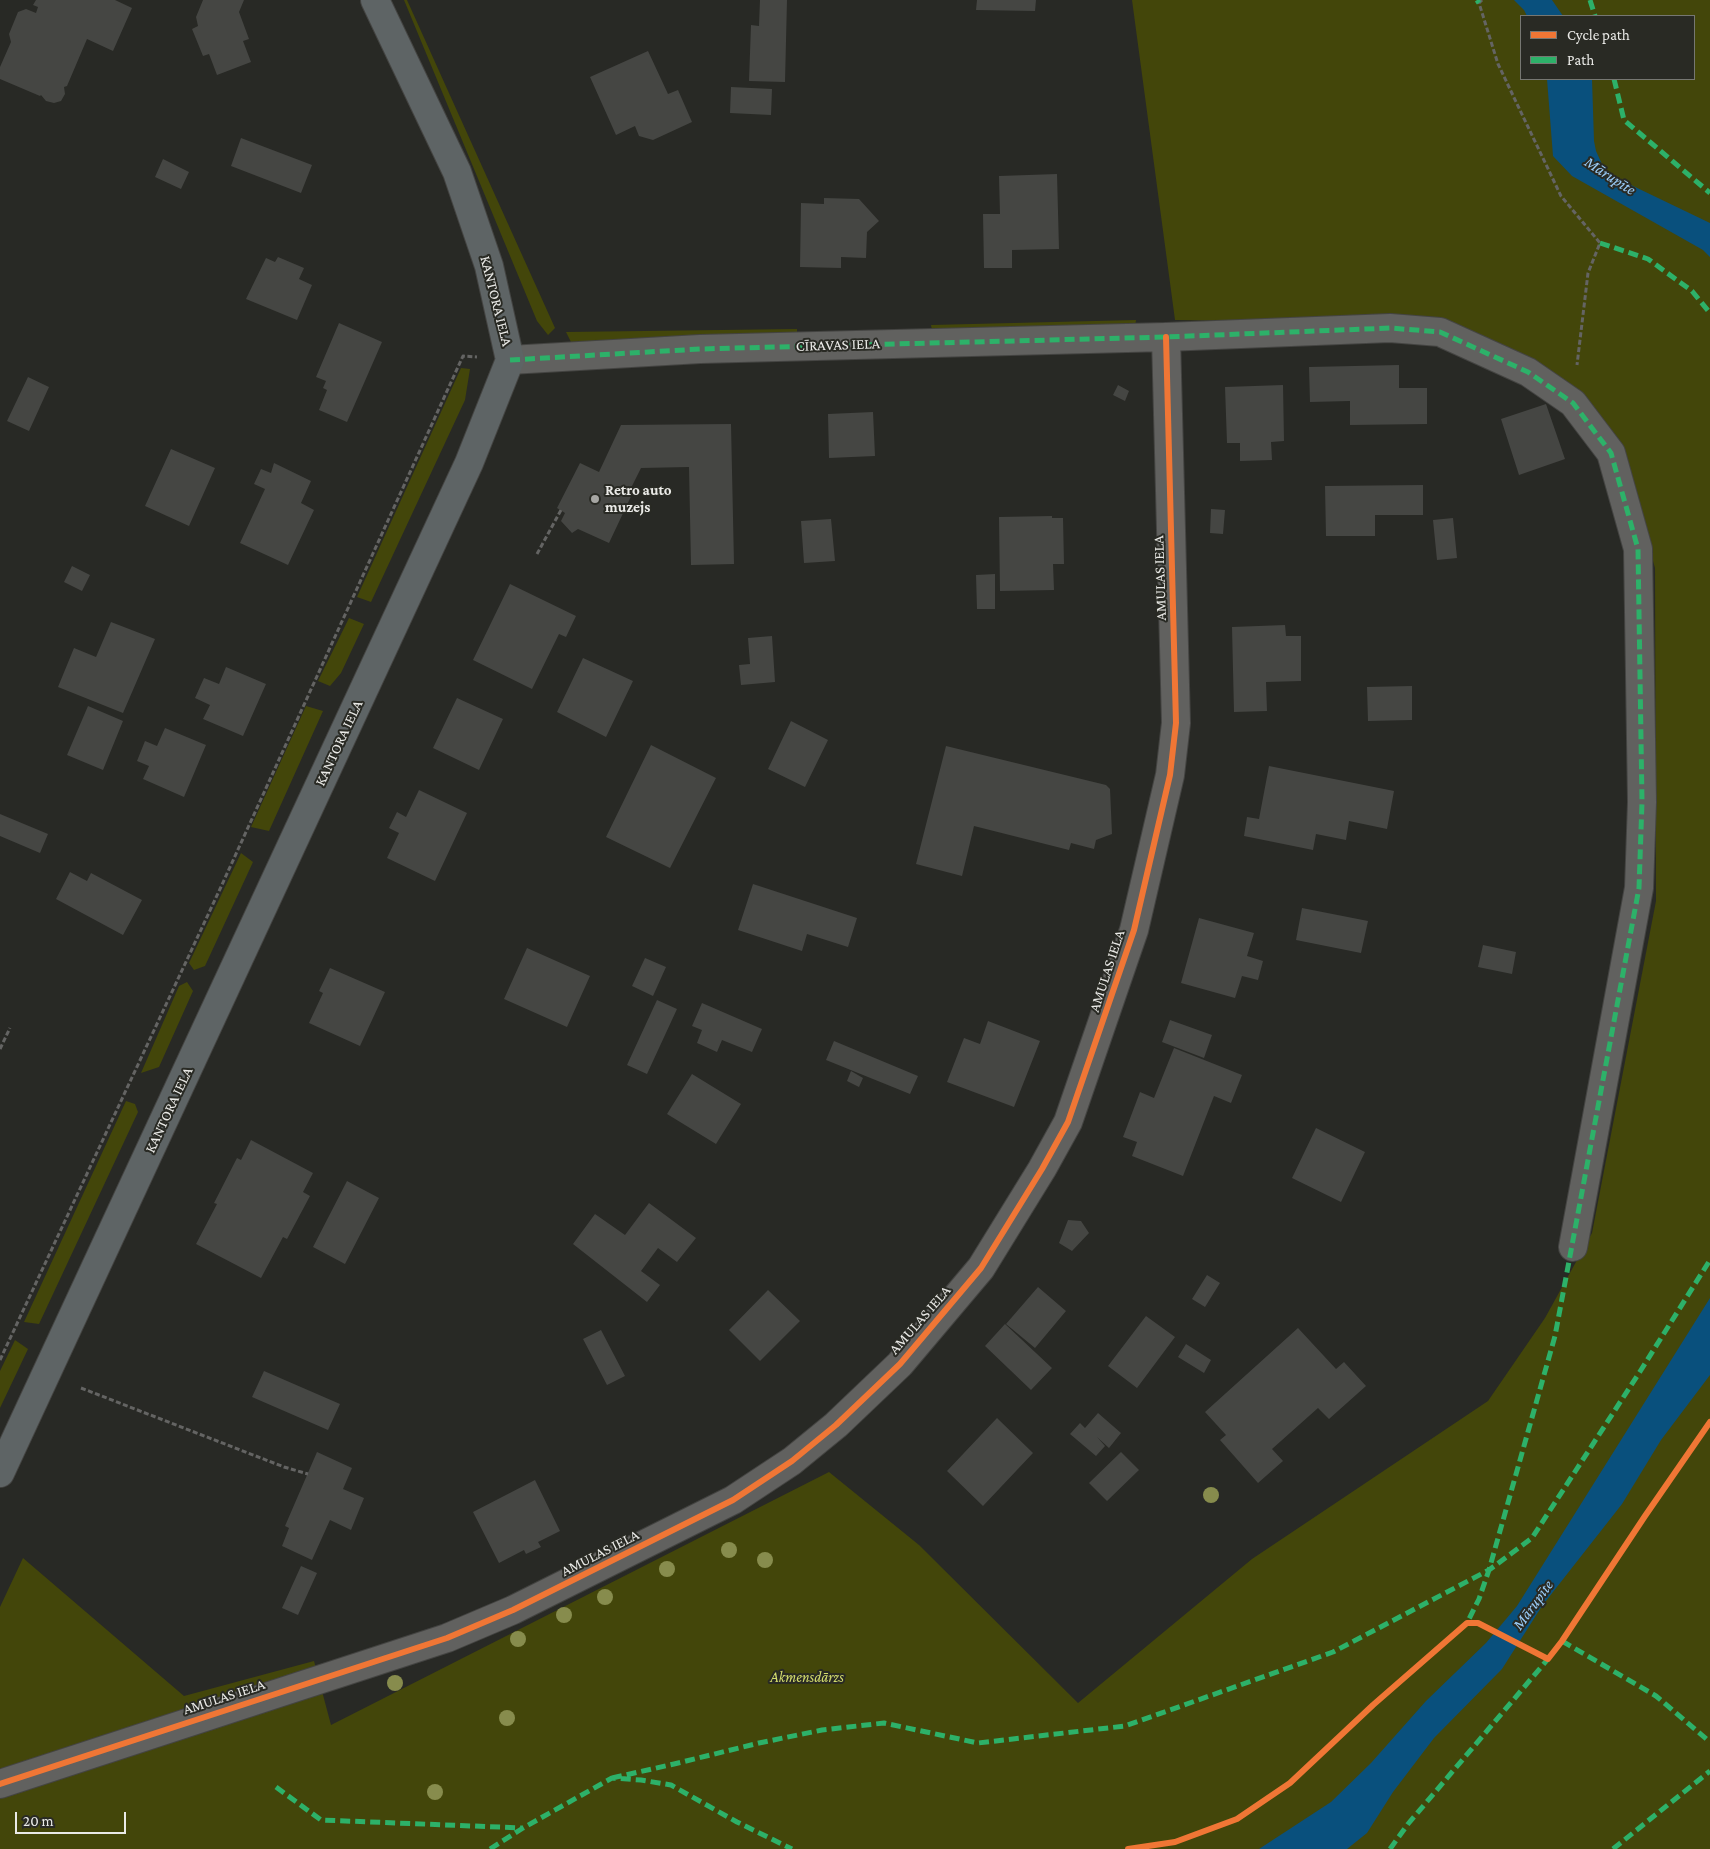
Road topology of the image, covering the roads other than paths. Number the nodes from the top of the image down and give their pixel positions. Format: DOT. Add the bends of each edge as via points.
graph roads {
  1 [pos="375,0"];
  2 [pos="1166,338"];
  3 [pos="510,360"];
  4 [pos="1573,1247"];
  5 [pos="0,1473"];
  6 [pos="0,1784"];
  1 -- 3 [label="main road, KANTORA IELA" via="457,172 489,266"];
  2 -- 3 [label="street, CĪRAVAS IELA" via="700,349"];
  2 -- 4 [label="street, CĪRAVAS IELA" via="1390,328 1440,332 1528,372 1573,403 1611,453 1638,548 1642,802 1639,888"];
  2 -- 6 [label="street, AMULAS IELA" via="1176,723 1170,776 1134,930 1068,1122 981,1268 900,1364 836,1425 792,1461 733,1500 513,1610 447,1638"];
  3 -- 5 [label="main road, KANTORA IELA" via="469,463"];
}
